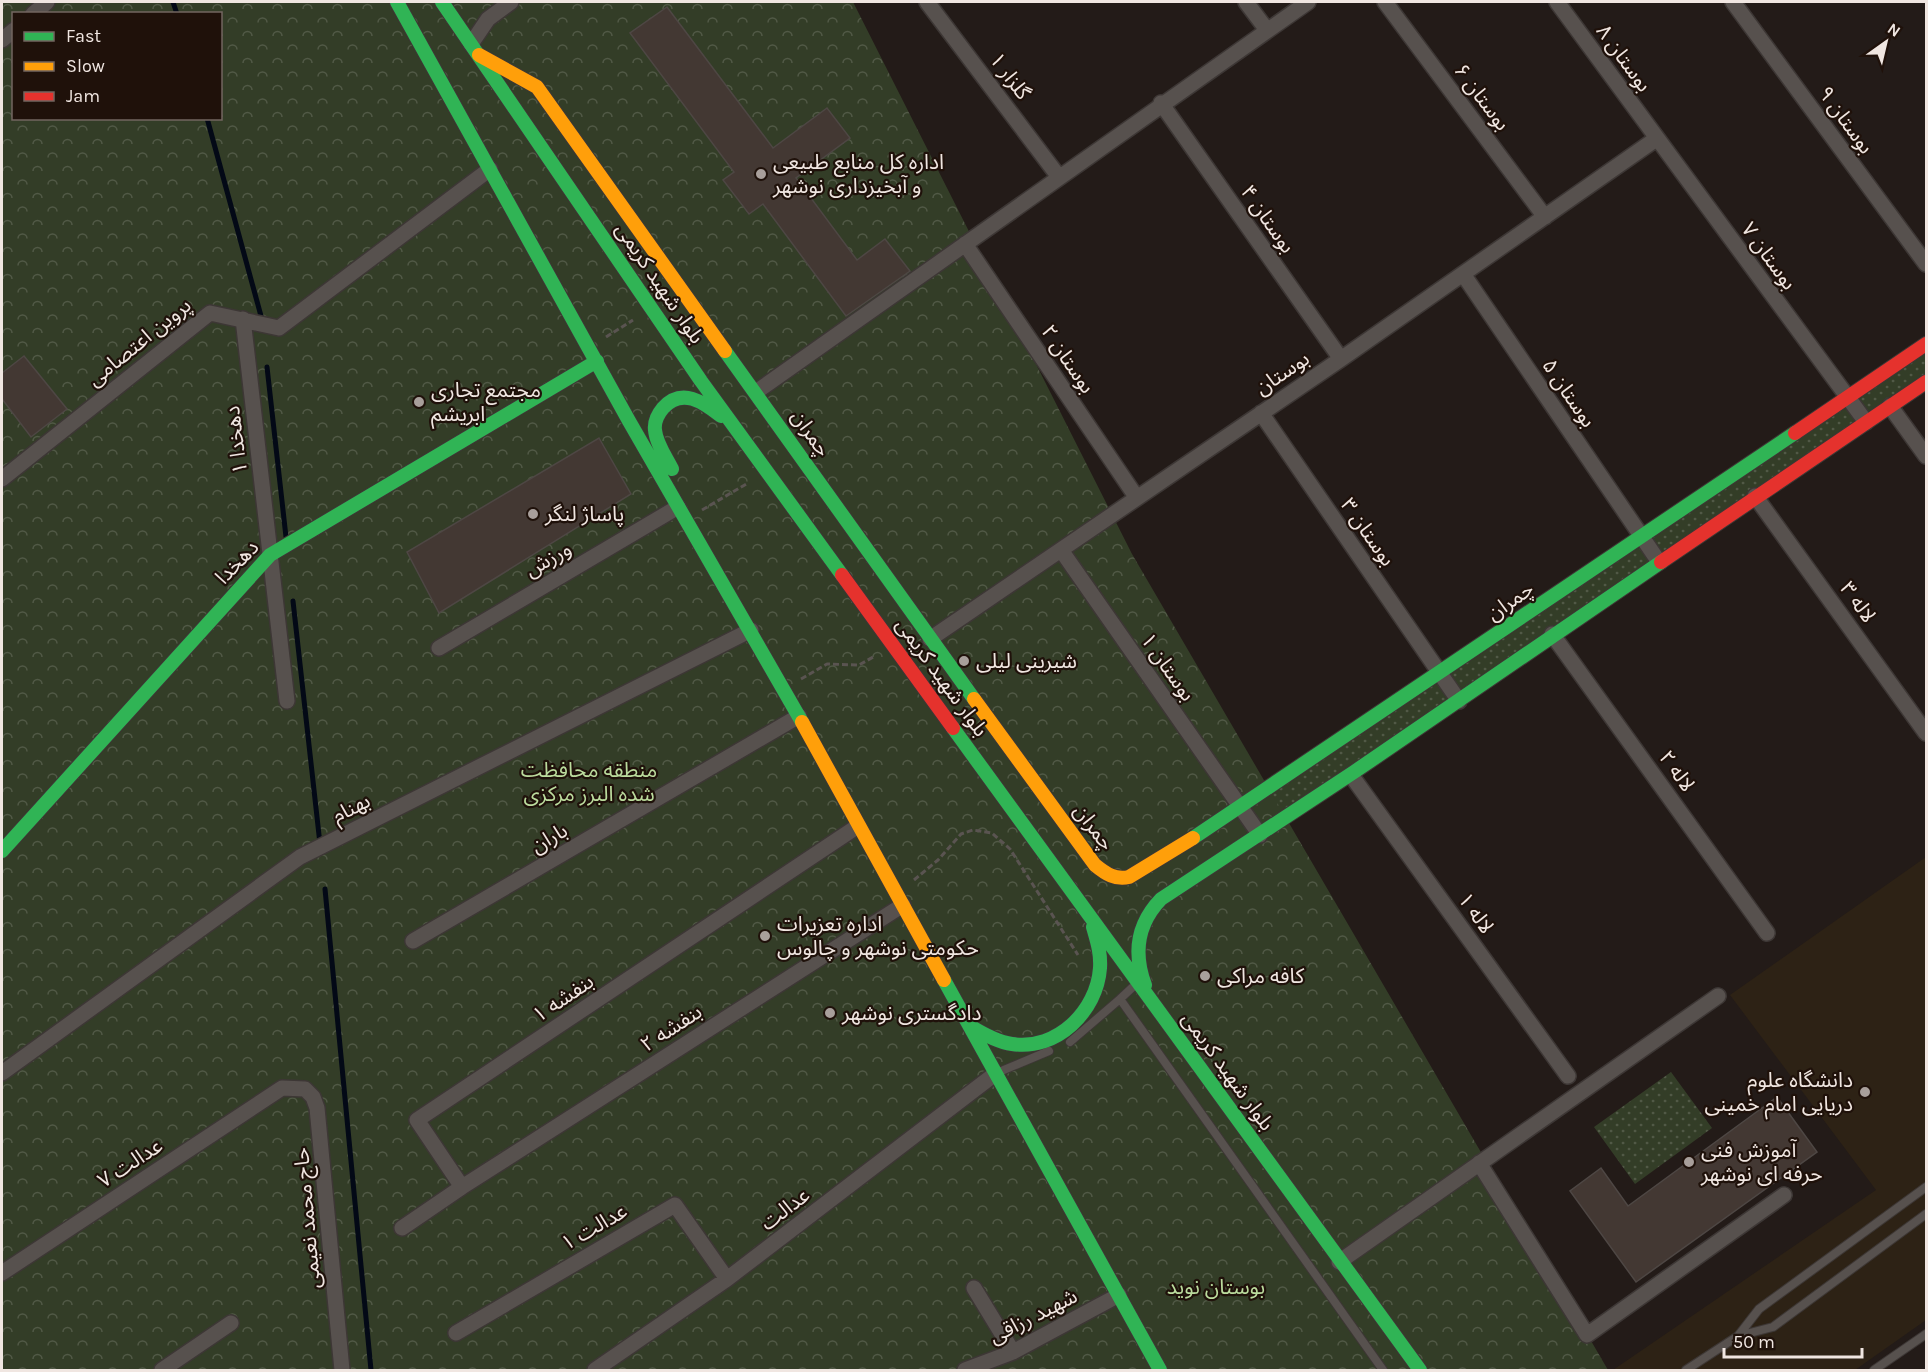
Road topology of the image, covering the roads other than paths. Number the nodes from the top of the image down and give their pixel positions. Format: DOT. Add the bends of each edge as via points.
graph roads {
  1 [pos="47,2"];
  2 [pos="397,2"];
  3 [pos="442,2"];
  4 [pos="510,2"];
  5 [pos="927,2"];
  6 [pos="1246,2"];
  7 [pos="1308,2"];
  8 [pos="1385,2"];
  9 [pos="1557,2"];
  10 [pos="1733,2"];
  11 [pos="35,12"];
  12 [pos="1267,30"];
  13 [pos="475,49"];
  14 [pos="1161,103"];
  15 [pos="1656,139"];
  16 [pos="490,169"];
  17 [pos="1059,177"];
  18 [pos="1545,217"];
  19 [pos="964,244"];
  20 [pos="1926,264"];
  21 [pos="1463,274"];
  22 [pos="243,320"];
  23 [pos="1926,344"];
  24 [pos="1341,359"];
  25 [pos="597,361"];
  26 [pos="1926,382"];
  27 [pos="756,392"];
  28 [pos="1847,397"];
  29 [pos="1890,406"];
  30 [pos="1261,413"];
  31 [pos="1866,422"];
  32 [pos="733,424"];
  33 [pos="1926,456"];
  34 [pos="2,479"];
  35 [pos="1755,496"];
  36 [pos="1137,498"];
  37 [pos="678,507"];
  38 [pos="1641,536"];
  39 [pos="1061,550"];
  40 [pos="705,551"];
  41 [pos="270,555"];
  42 [pos="1659,562"];
  43 [pos="751,630"];
  44 [pos="1552,634"];
  45 [pos="930,639"];
  46 [pos="439,648"];
  47 [pos="1441,674"];
  48 [pos="287,701"];
  49 [pos="1459,701"];
  50 [pos="799,716"];
  51 [pos="1926,733"];
  52 [pos="1351,775"];
  53 [pos="1240,808"];
  54 [pos="858,826"];
  55 [pos="1260,835"];
  56 [pos="2,851"];
  57 [pos="900,898"];
  58 [pos="1085,909"];
  59 [pos="1767,933"];
  60 [pos="413,941"];
  61 [pos="1138,981"];
  62 [pos="1718,996"];
  63 [pos="1150,997"];
  64 [pos="1120,999"];
  65 [pos="970,1026"];
  66 [pos="1070,1042"];
  67 [pos="1059,1047"];
  68 [pos="2,1073"];
  69 [pos="995,1074"];
  70 [pos="1568,1076"];
  71 [pos="282,1088"];
  72 [pos="1479,1163"];
  73 [pos="462,1187"];
  74 [pos="1926,1187"];
  75 [pos="1784,1195"];
  76 [pos="1926,1214"];
  77 [pos="402,1228"];
  78 [pos="1339,1262"];
  79 [pos="2,1274"];
  80 [pos="728,1279"];
  81 [pos="974,1288"];
  82 [pos="1119,1295"];
  83 [pos="231,1323"];
  84 [pos="456,1333"];
  85 [pos="1926,1334"];
  86 [pos="1738,1336"];
  87 [pos="1013,1352"];
  88 [pos="162,1371"];
  89 [pos="342,1371"];
  90 [pos="595,1371"];
  91 [pos="965,1371"];
  92 [pos="1160,1371"];
  93 [pos="1383,1371"];
  94 [pos="1420,1371"];
  95 [pos="1686,1371"];
  96 [pos="1874,1371"];
  1 -- 11 [label="street"];
  2 -- 16 [label="street"];
  3 -- 13 [label="street, بلوار شهید کریمی"];
  4 -- 13 [label="street" via="488,19"];
  5 -- 17 [label="street, گلزار ۱"];
  6 -- 12 [label="street"];
  7 -- 12 [label="street"];
  8 -- 18 [label="street, بوستان ۶"];
  9 -- 15 [label="street, بوستان ۸"];
  10 -- 20 [label="street, بوستان ۹"];
  12 -- 14 [label="street"];
  13 -- 27 [label="street, چمران" via="537,87"];
  13 -- 32 [label="street, بلوار شهید کریمی"];
  14 -- 17 [label="street"];
  14 -- 24 [label="street, بوستان ۴"];
  15 -- 18 [label="street, بوستان"];
  15 -- 28 [label="street, بوستان ۷"];
  16 -- 22 [label="street, پروین اعتصامی" via="279,328"];
  16 -- 25 [label="street"];
  17 -- 19 [label="street"];
  18 -- 21 [label="street, بوستان"];
  19 -- 27 [label="street"];
  19 -- 36 [label="street, بوستان ۲"];
  21 -- 24 [label="street, بوستان"];
  21 -- 38 [label="street, بوستان ۵"];
  22 -- 34 [label="street, پروین اعتصامی" via="210,312"];
  22 -- 41 [label="street, دهخدا ۱"];
  23 -- 28 [label="street, چمران"];
  24 -- 30 [label="street, بوستان"];
  25 -- 37 [label="street"];
  25 -- 41 [label="street, دهخدا"];
  26 -- 29 [label="street"];
  27 -- 45 [label="street, چمران"];
  28 -- 31 [label="street, بوستان ۷"];
  28 -- 38 [label="street, چمران"];
  29 -- 31 [label="street"];
  29 -- 33 [label="street"];
  30 -- 36 [label="street, بوستان"];
  30 -- 47 [label="street, بوستان ۳"];
  31 -- 35 [label="street"];
  32 -- 40 [label="street" via="704,402 686,397 660,410 655,427 662,450 697,513"];
  32 -- 58 [label="street, بلوار شهید کریمی"];
  35 -- 42 [label="street"];
  35 -- 51 [label="street, لاله ۳"];
  36 -- 39 [label="street, بوستان"];
  37 -- 40 [label="street"];
  37 -- 46 [label="street, ورزش"];
  38 -- 42 [label="street, بوستان ۵"];
  38 -- 47 [label="street, چمران"];
  39 -- 45 [label="street, بوستان"];
  39 -- 53 [label="street, بوستان ۱"];
  40 -- 43 [label="street"];
  41 -- 48 [label="street, دهخدا ۱"];
  41 -- 56 [label="street, دهخدا"];
  42 -- 44 [label="street"];
  43 -- 50 [label="street"];
  43 -- 68 [label="street, بهنام" via="300,857"];
  44 -- 49 [label="street"];
  44 -- 59 [label="street, لاله ۲"];
  45 -- 53 [label="street, چمران" via="1095,865 1109,876 1127,879 1135,875"];
  47 -- 49 [label="street, بوستان ۳"];
  47 -- 53 [label="street, چمران"];
  49 -- 52 [label="street"];
  50 -- 54 [label="street"];
  50 -- 60 [label="street, باران"];
  52 -- 55 [label="street"];
  52 -- 70 [label="street, لاله ۱"];
  53 -- 55 [label="street, بوستان ۱"];
  54 -- 57 [label="street"];
  54 -- 73 [label="street, بنفشه ۱" via="417,1120"];
  55 -- 63 [label="street" via="1161,899 1150,912 1140,933 1137,960"];
  57 -- 65 [label="street"];
  57 -- 73 [label="street, بنفشه ۲"];
  58 -- 61 [label="street, بلوار شهید کریمی"];
  58 -- 65 [label="street" via="1102,960 1098,987 1087,1010 1068,1029 1044,1041 1018,1045 992,1040"];
  61 -- 63 [label="street, بلوار شهید کریمی"];
  61 -- 64 [label="lane"];
  62 -- 72 [label="street"];
  63 -- 78 [label="street, بلوار شهید کریمی"];
  64 -- 66 [label="lane"];
  64 -- 93 [label="lane"];
  65 -- 69 [label="street"];
  67 -- 69 [label="lane"];
  69 -- 80 [label="street, عدالت"];
  69 -- 82 [label="street"];
  71 -- 79 [label="street, ۷ عدالت"];
  71 -- 89 [label="street, حاج محمد نعیمی" via="305,1089 317,1108"];
  72 -- 75 [label="street" via="1587,1335"];
  72 -- 78 [label="street"];
  73 -- 77 [label="street"];
  74 -- 86 [label="lane" via="1759,1309"];
  76 -- 86 [label="lane" via="1773,1327"];
  78 -- 94 [label="street, بلوار شهید کریمی"];
  80 -- 84 [label="street, عدالت ۱" via="675,1205"];
  80 -- 90 [label="street, عدالت"];
  81 -- 87 [label="street"];
  82 -- 87 [label="street, شهید رزاقی"];
  82 -- 92 [label="street"];
  83 -- 88 [label="street"];
  85 -- 96 [label="lane"];
  86 -- 95 [label="lane"];
  87 -- 91 [label="street, شهید رزاقی"];
}
